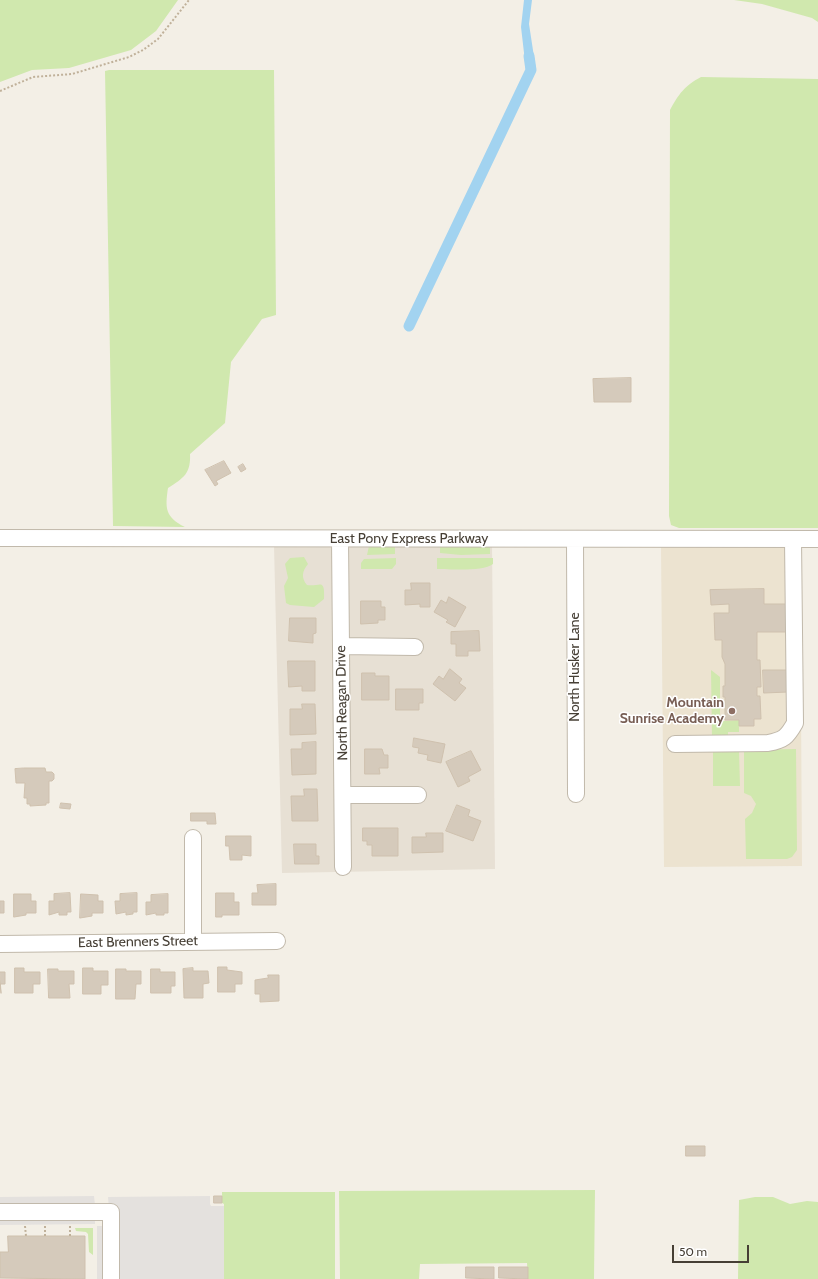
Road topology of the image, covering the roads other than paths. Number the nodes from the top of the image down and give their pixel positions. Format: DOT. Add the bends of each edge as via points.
graph roads {
  1 [pos="0,538"];
  2 [pos="340,539"];
  3 [pos="574,539"];
  4 [pos="793,539"];
  5 [pos="818,539"];
  6 [pos="341,646"];
  7 [pos="415,647"];
  8 [pos="675,744"];
  9 [pos="576,794"];
  10 [pos="343,795"];
  11 [pos="418,795"];
  12 [pos="193,838"];
  13 [pos="343,867"];
  14 [pos="277,941"];
  15 [pos="193,942"];
  16 [pos="0,944"];
  17 [pos="0,1212"];
  18 [pos="112,1279"];
  1 -- 2 [label="street, East Pony Express Parkway"];
  2 -- 3 [label="street, East Pony Express Parkway"];
  2 -- 6 [label="street, North Reagan Drive"];
  3 -- 4 [label="street, East Pony Express Parkway"];
  3 -- 9 [label="street, North Husker Lane"];
  4 -- 5 [label="street, East Pony Express Parkway"];
  4 -- 8 [label="street" via="795,723 791,732 782,741 768,743"];
  6 -- 7 [label="street"];
  6 -- 10 [label="street, North Reagan Drive"];
  10 -- 11 [label="street"];
  10 -- 13 [label="street, North Reagan Drive"];
  12 -- 15 [label="street"];
  14 -- 15 [label="street, East Brenners Street"];
  15 -- 16 [label="street, East Brenners Street"];
  17 -- 18 [label="street" via="111,1212"];
}
